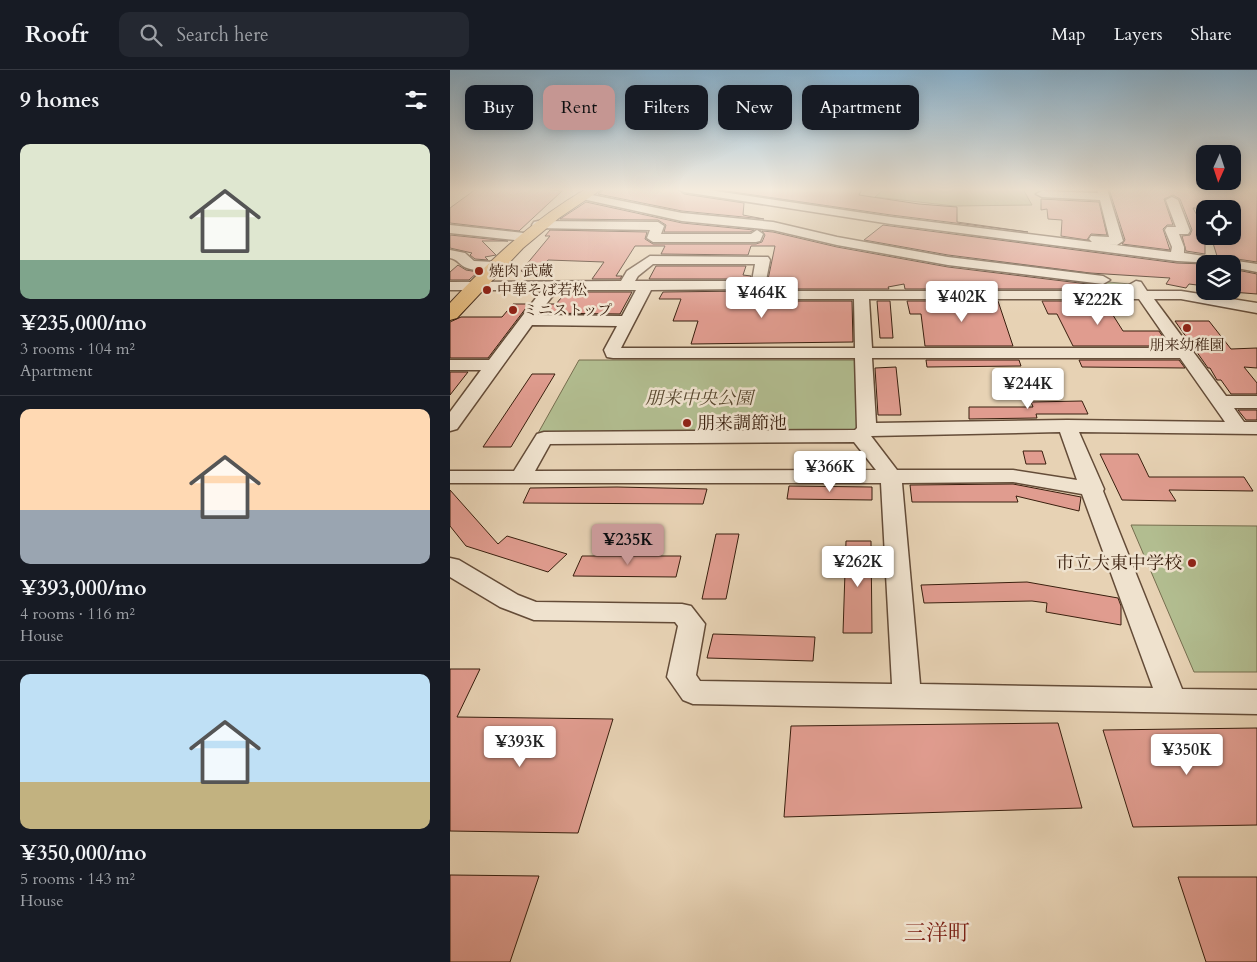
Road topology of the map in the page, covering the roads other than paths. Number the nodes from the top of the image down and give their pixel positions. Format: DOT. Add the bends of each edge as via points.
graph roads {
  1 [pos="465,231"];
  2 [pos="531,231"];
  3 [pos="656,231"];
  4 [pos="758,231"];
  5 [pos="789,231"];
  6 [pos="893,231"];
  7 [pos="969,231"];
  8 [pos="1114,231"];
  9 [pos="1171,231"];
  10 [pos="524,237"];
  11 [pos="1082,246"];
  12 [pos="450,254"];
  13 [pos="1177,257"];
  14 [pos="1104,259"];
  15 [pos="495,266"];
  16 [pos="1253,266"];
  17 [pos="1196,269"];
  18 [pos="1241,273"];
  19 [pos="1257,275"];
  20 [pos="477,284"];
  21 [pos="553,285"];
  22 [pos="626,285"];
  23 [pos="646,285"];
  24 [pos="758,285"];
  25 [pos="450,286"];
  26 [pos="1142,294"];
  27 [pos="861,295"];
  28 [pos="1257,308"];
  29 [pos="450,314"];
  30 [pos="527,320"];
  31 [pos="627,321"];
  32 [pos="864,353"];
  33 [pos="1184,353"];
  34 [pos="450,365"];
  35 [pos="494,365"];
  36 [pos="1222,402"];
  37 [pos="1257,402"];
  38 [pos="450,425"];
  39 [pos="1067,426"];
  40 [pos="1248,428"];
  41 [pos="863,433"];
  42 [pos="521,476"];
  43 [pos="891,476"];
  44 [pos="450,477"];
  45 [pos="1093,489"];
  46 [pos="450,566"];
  47 [pos="907,696"];
  48 [pos="1172,701"];
  49 [pos="1257,702"];
  1 -- 10 [label="street"];
  2 -- 10 [label="main road"];
  3 -- 4 [label="street" via="653,238 756,238"];
  5 -- 14 [label="street" via="948,261"];
  6 -- 14 [label="street"];
  7 -- 11 [label="street"];
  8 -- 11 [label="street" via="1117,241 1085,238"];
  9 -- 13 [label="street" via="1178,247"];
  10 -- 15 [label="main road"];
  11 -- 14 [label="street"];
  12 -- 15 [label="street" via="460,256 470,265"];
  13 -- 14 [label="street"];
  13 -- 16 [label="street"];
  14 -- 17 [label="street"];
  14 -- 26 [label="street" via="1134,282"];
  15 -- 20 [label="main road"];
  18 -- 19 [label="street"];
  20 -- 21 [label="street"];
  20 -- 25 [label="street"];
  20 -- 29 [label="main road"];
  21 -- 22 [label="street"];
  21 -- 30 [label="street"];
  22 -- 23 [label="street"];
  22 -- 24 [label="street" via="632,274 650,260 763,260"];
  23 -- 24 [label="street"];
  23 -- 31 [label="street"];
  24 -- 27 [label="street" via="756,294"];
  26 -- 27 [label="street"];
  26 -- 28 [label="street" via="1181,295"];
  26 -- 33 [label="street"];
  27 -- 32 [label="street"];
  30 -- 31 [label="street"];
  30 -- 35 [label="street"];
  31 -- 32 [label="street" via="613,353"];
  32 -- 33 [label="street"];
  32 -- 41 [label="street"];
  33 -- 36 [label="street"];
  34 -- 35 [label="street"];
  35 -- 38 [label="street"];
  36 -- 37 [label="street"];
  36 -- 40 [label="street"];
  39 -- 40 [label="street"];
  39 -- 41 [label="street"];
  39 -- 45 [label="street"];
  41 -- 42 [label="street" via="544,438"];
  41 -- 43 [label="street"];
  42 -- 43 [label="street"];
  42 -- 44 [label="street"];
  43 -- 45 [label="street" via="1013,476"];
  43 -- 47 [label="street"];
  45 -- 48 [label="street"];
  46 -- 47 [label="street" via="509,601 534,611 682,613 692,624 681,677 693,692"];
  47 -- 48 [label="street"];
  48 -- 49 [label="street"];
}
